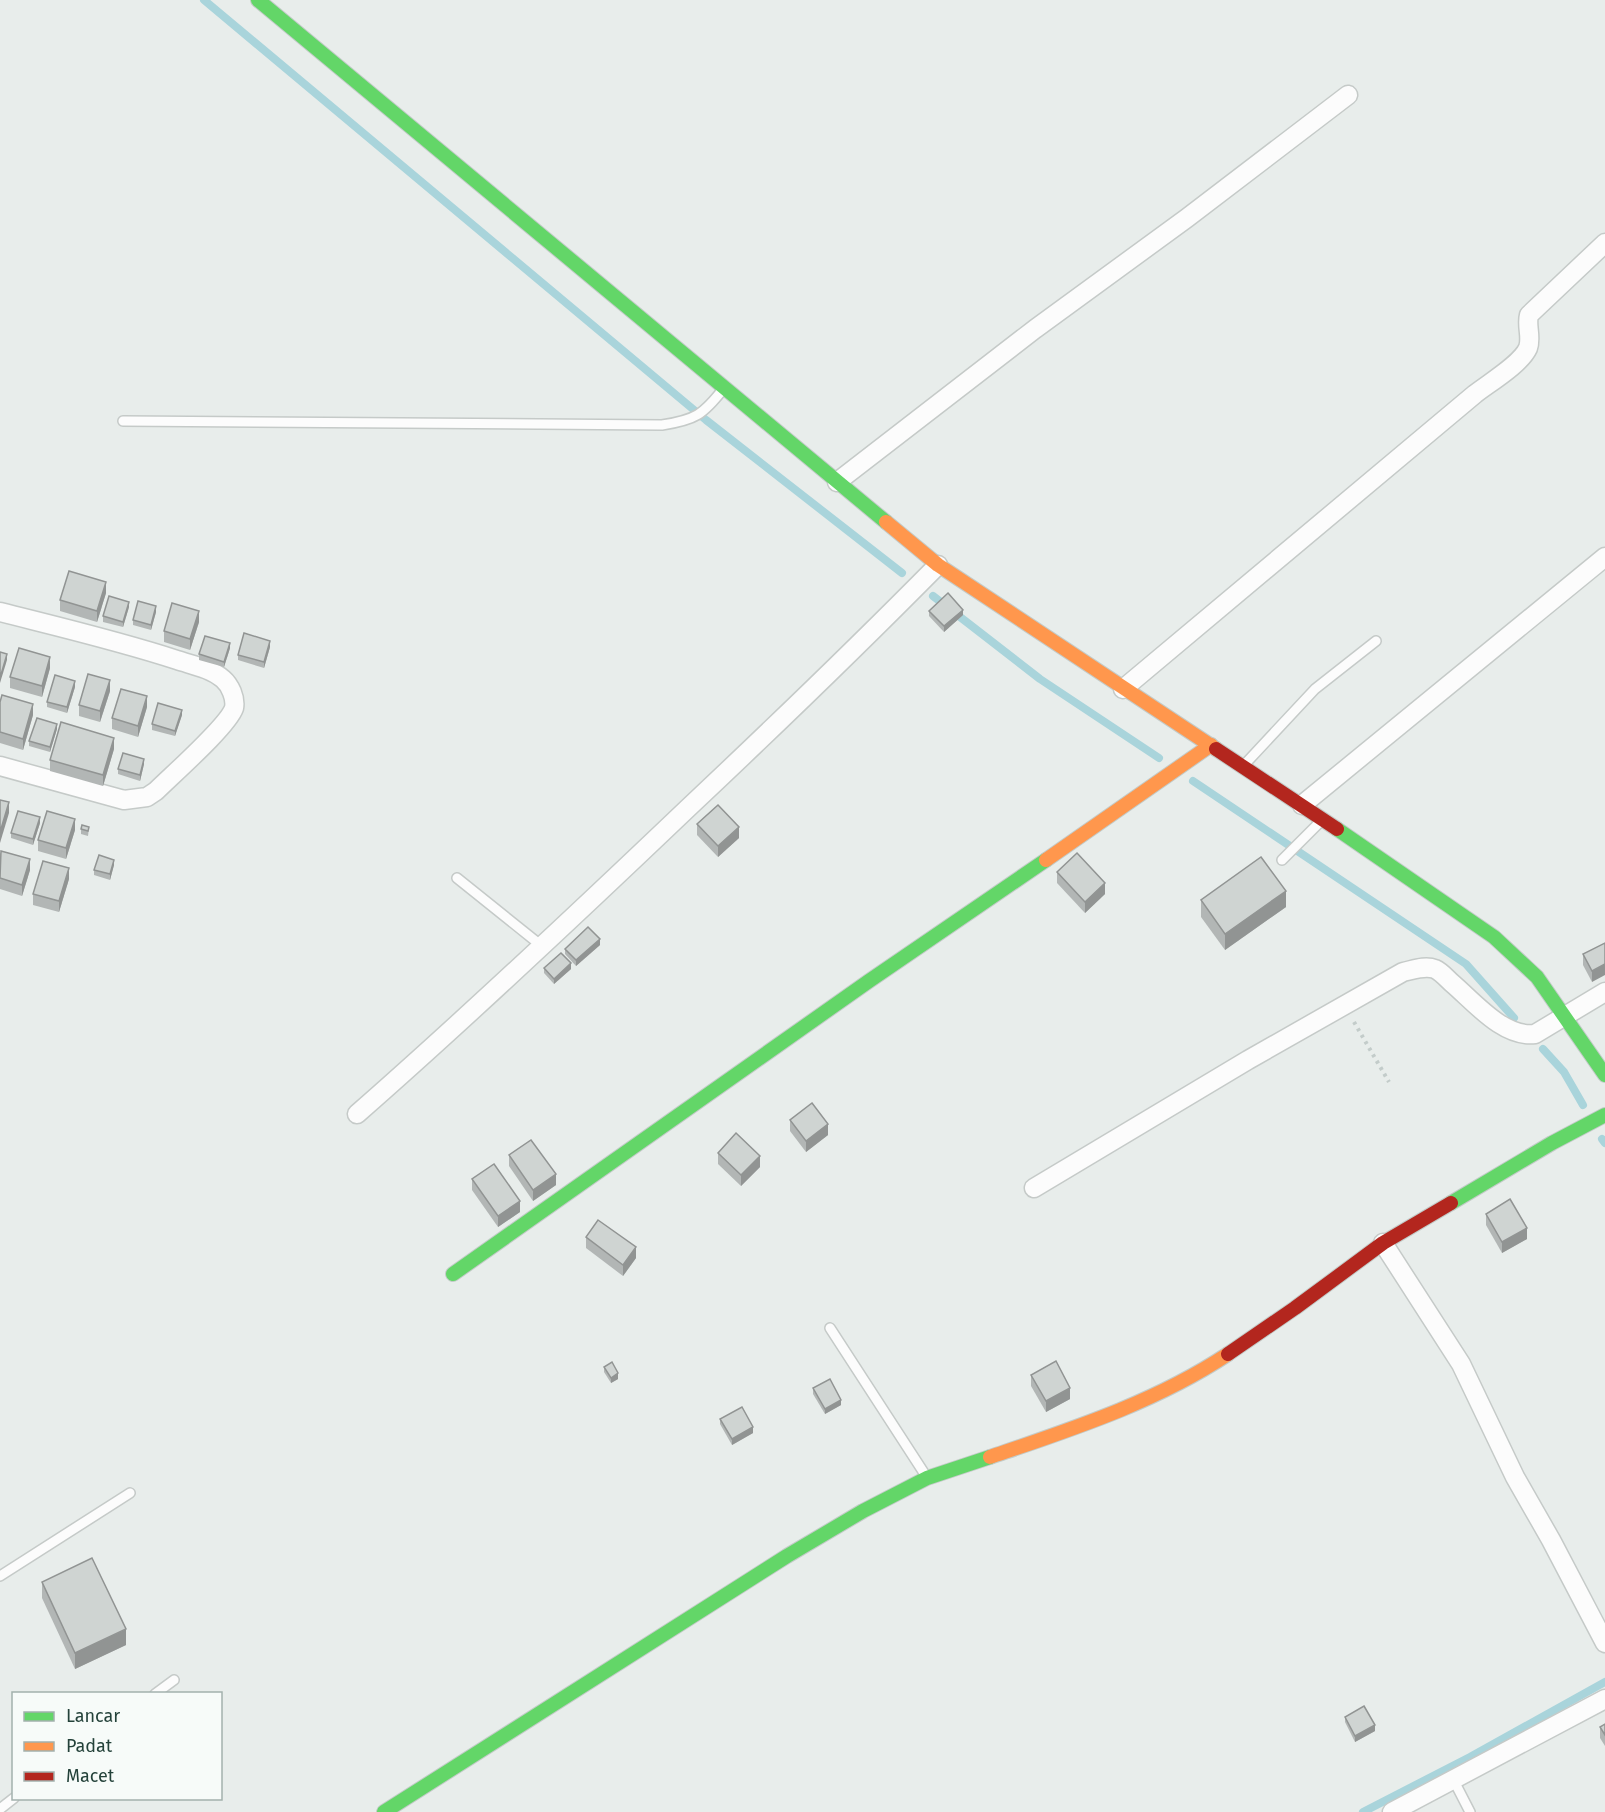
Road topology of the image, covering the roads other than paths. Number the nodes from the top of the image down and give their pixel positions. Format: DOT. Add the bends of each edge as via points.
graph roads {
  1 [pos="258,0"];
  2 [pos="1348,95"];
  3 [pos="1605,243"];
  4 [pos="724,388"];
  5 [pos="123,421"];
  6 [pos="837,482"];
  7 [pos="1605,557"];
  8 [pos="938,565"];
  9 [pos="0,612"];
  10 [pos="1376,641"];
  11 [pos="1123,689"];
  12 [pos="1211,745"];
  13 [pos="0,766"];
  14 [pos="1243,766"];
  15 [pos="1302,805"];
  16 [pos="1323,819"];
  17 [pos="1282,861"];
  18 [pos="457,878"];
  19 [pos="543,946"];
  20 [pos="1605,992"];
  21 [pos="1565,1014"];
  22 [pos="1605,1075"];
  23 [pos="357,1114"];
  24 [pos="1605,1115"];
  25 [pos="1034,1188"];
  26 [pos="1383,1243"];
  27 [pos="453,1274"];
  28 [pos="830,1328"];
  29 [pos="927,1478"];
  30 [pos="130,1493"];
  31 [pos="0,1576"];
  32 [pos="1605,1643"];
  33 [pos="174,1680"];
  34 [pos="158,1692"];
  35 [pos="1605,1699"];
  36 [pos="1453,1779"];
  37 [pos="12,1800"];
  38 [pos="0,1809"];
  39 [pos="384,1812"];
  40 [pos="1392,1812"];
  41 [pos="1470,1812"];
  1 -- 4 [label="street"];
  2 -- 6 [label="street"];
  3 -- 11 [label="street" via="1529,315 1529,341 1522,358"];
  4 -- 5 [label="lane" via="702,412 686,421 650,425"];
  4 -- 6 [label="street"];
  6 -- 8 [label="street"];
  7 -- 15 [label="street"];
  8 -- 11 [label="street"];
  8 -- 19 [label="street"];
  9 -- 13 [label="street" via="208,670 230,688 234,708 218,729 147,797 124,800"];
  10 -- 14 [label="lane" via="1315,689"];
  11 -- 12 [label="street"];
  12 -- 14 [label="street"];
  12 -- 27 [label="street"];
  14 -- 15 [label="street"];
  15 -- 16 [label="street"];
  16 -- 17 [label="lane"];
  16 -- 21 [label="street" via="1494,937 1537,977"];
  18 -- 19 [label="lane"];
  19 -- 23 [label="street"];
  20 -- 21 [label="street"];
  21 -- 22 [label="street"];
  21 -- 25 [label="street" via="1535,1034 1525,1035 1498,1023 1436,969 1403,972"];
  24 -- 26 [label="street"];
  26 -- 29 [label="street" via="1295,1308 1177,1385 1061,1433"];
  26 -- 32 [label="street" via="1461,1364 1515,1477"];
  28 -- 29 [label="lane"];
  29 -- 39 [label="street" via="787,1556"];
  30 -- 31 [label="lane"];
  33 -- 34 [label="lane"];
  35 -- 36 [label="street"];
  36 -- 40 [label="street"];
  36 -- 41 [label="lane"];
  37 -- 38 [label="lane"];
}
